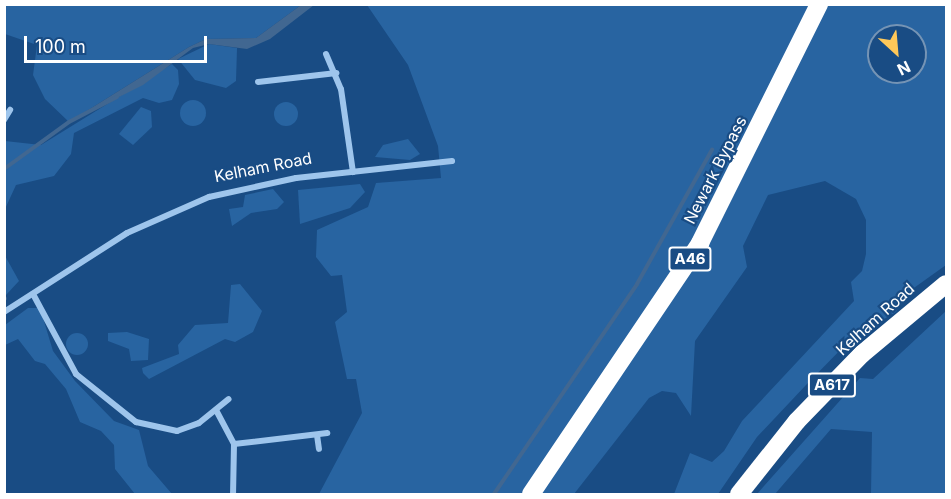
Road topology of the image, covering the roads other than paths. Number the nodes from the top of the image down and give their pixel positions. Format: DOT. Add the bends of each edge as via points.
graph roads {
  1 [pos="819,4"];
  2 [pos="326,54"];
  3 [pos="336,73"];
  4 [pos="258,82"];
  5 [pos="10,110"];
  6 [pos="4,120"];
  7 [pos="452,161"];
  8 [pos="353,172"];
  9 [pos="946,284"];
  10 [pos="33,294"];
  11 [pos="4,312"];
  12 [pos="229,399"];
  13 [pos="216,410"];
  14 [pos="327,433"];
  15 [pos="316,435"];
  16 [pos="234,444"];
  17 [pos="319,449"];
  18 [pos="233,495"];
  19 [pos="531,495"];
  20 [pos="739,495"];
  1 -- 19 [label="highway, Newark Bypass / A46" via="700,243"];
  2 -- 3 [label="street"];
  3 -- 4 [label="street"];
  3 -- 8 [label="street"];
  5 -- 6 [label="street"];
  7 -- 8 [label="street, Kelham Road"];
  8 -- 10 [label="street, Kelham Road" via="247,186 189,204 127,233"];
  9 -- 20 [label="highway, Kelham Road / A617" via="862,354 797,421"];
  10 -- 11 [label="street, Kelham Road"];
  10 -- 13 [label="street" via="76,374 136,422 177,431"];
  12 -- 13 [label="street"];
  13 -- 16 [label="street"];
  14 -- 15 [label="street"];
  15 -- 16 [label="street"];
  15 -- 17 [label="street"];
  16 -- 18 [label="street"];
}
